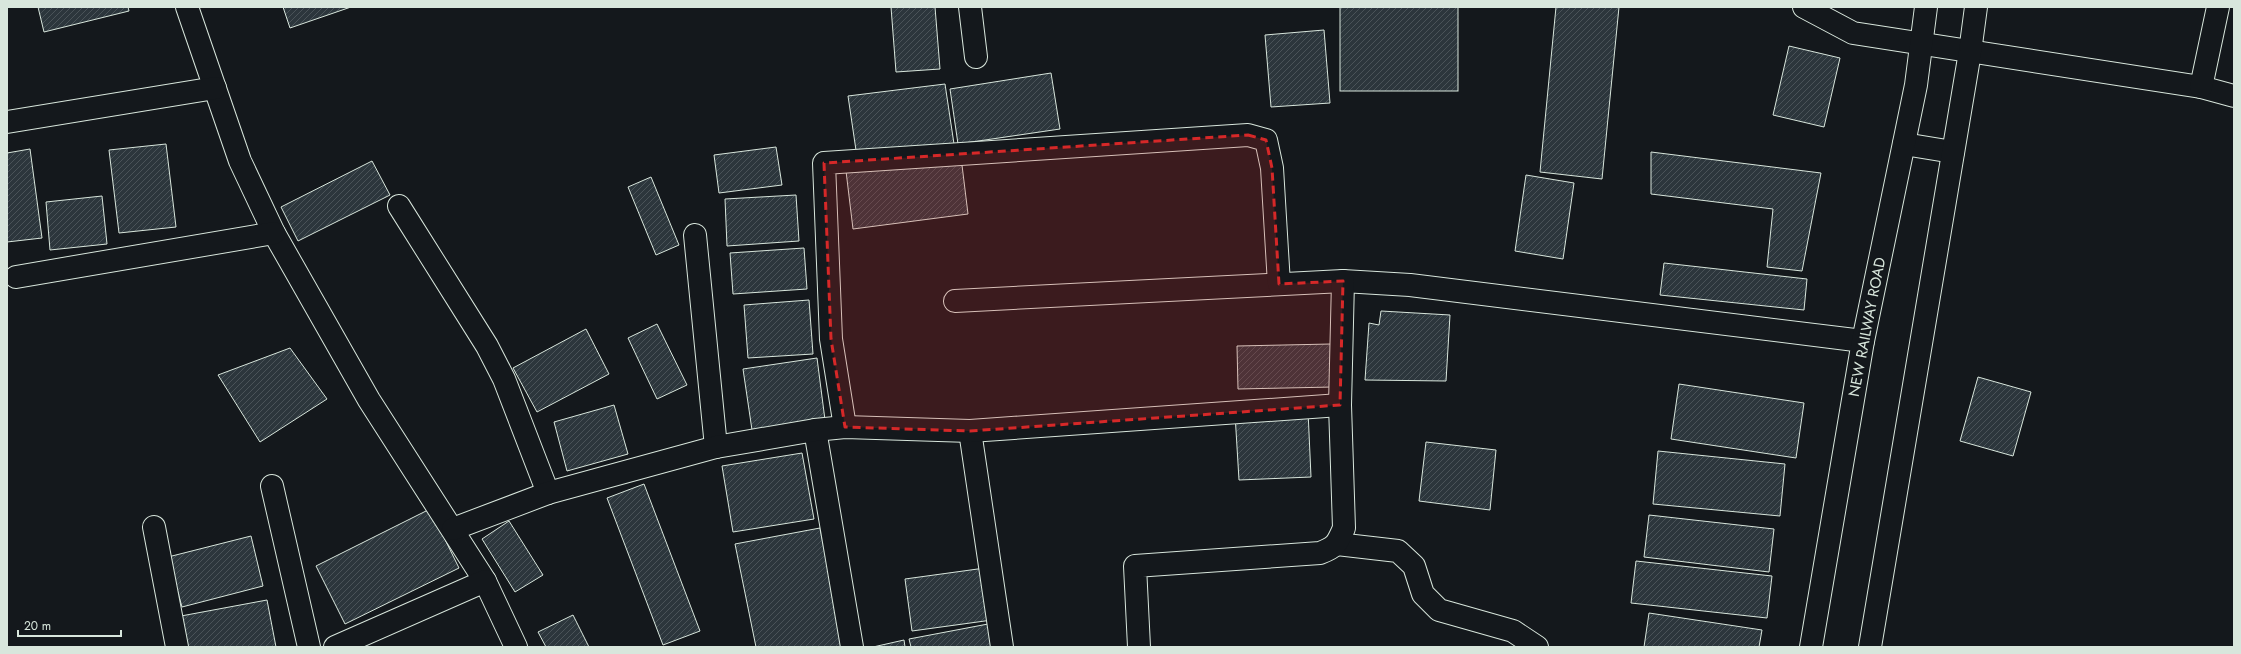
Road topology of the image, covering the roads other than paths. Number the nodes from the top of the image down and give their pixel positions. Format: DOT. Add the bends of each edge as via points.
graph roads {
  1 [pos="187,7"];
  2 [pos="970,7"];
  3 [pos="1804,7"];
  4 [pos="1926,7"];
  5 [pos="1976,7"];
  6 [pos="2218,7"];
  7 [pos="1919,45"];
  8 [pos="1970,52"];
  9 [pos="976,57"];
  10 [pos="2201,87"];
  11 [pos="215,88"];
  12 [pos="2234,96"];
  13 [pos="7,122"];
  14 [pos="1904,144"];
  15 [pos="1953,152"];
  16 [pos="399,206"];
  17 [pos="274,233"];
  18 [pos="695,235"];
  19 [pos="16,277"];
  20 [pos="1343,281"];
  21 [pos="1279,284"];
  22 [pos="955,301"];
  23 [pos="1863,341"];
  24 [pos="1340,404"];
  25 [pos="846,427"];
  26 [pos="815,430"];
  27 [pos="970,431"];
  28 [pos="716,447"];
  29 [pos="272,486"];
  30 [pos="548,493"];
  31 [pos="154,527"];
  32 [pos="453,529"];
  33 [pos="1337,544"];
  34 [pos="485,581"];
  35 [pos="177,647"];
  36 [pos="309,647"];
  37 [pos="335,647"];
  38 [pos="516,647"];
  39 [pos="852,647"];
  40 [pos="1002,647"];
  41 [pos="1139,647"];
  42 [pos="1537,647"];
  43 [pos="1811,647"];
  44 [pos="1870,647"];
  1 -- 11 [label="street"];
  2 -- 9 [label="street"];
  3 -- 7 [label="street" via="1853,34"];
  4 -- 7 [label="street, NEW RAILWAY ROAD"];
  5 -- 8 [label="street"];
  6 -- 10 [label="street"];
  7 -- 8 [label="street"];
  7 -- 14 [label="street, NEW RAILWAY ROAD" via="1916,85"];
  8 -- 10 [label="street"];
  8 -- 15 [label="street"];
  10 -- 12 [label="street"];
  11 -- 13 [label="street"];
  11 -- 17 [label="street" via="240,161"];
  14 -- 15 [label="street"];
  14 -- 23 [label="street, NEW RAILWAY ROAD"];
  15 -- 44 [label="street"];
  16 -- 30 [label="street" via="487,346 504,379"];
  17 -- 19 [label="street"];
  17 -- 32 [label="street" via="369,400"];
  18 -- 28 [label="street"];
  20 -- 21 [label="street"];
  20 -- 23 [label="street" via="1410,285"];
  20 -- 24 [label="street"];
  21 -- 22 [label="street"];
  21 -- 25 [label="street" via="1272,168 1266,140 1248,135 824,163 831,339"];
  23 -- 43 [label="street, NEW RAILWAY ROAD"];
  24 -- 27 [label="street"];
  24 -- 33 [label="street" via="1344,528"];
  25 -- 26 [label="street"];
  25 -- 27 [label="street"];
  26 -- 28 [label="street"];
  26 -- 39 [label="street"];
  27 -- 40 [label="street"];
  28 -- 30 [label="street"];
  29 -- 36 [label="street"];
  30 -- 32 [label="street"];
  31 -- 35 [label="street"];
  32 -- 34 [label="street"];
  33 -- 41 [label="street" via="1320,553 1135,566"];
  33 -- 42 [label="street" via="1398,551 1414,566 1423,594 1439,610 1513,631"];
  34 -- 37 [label="street"];
  34 -- 38 [label="street"];
}
